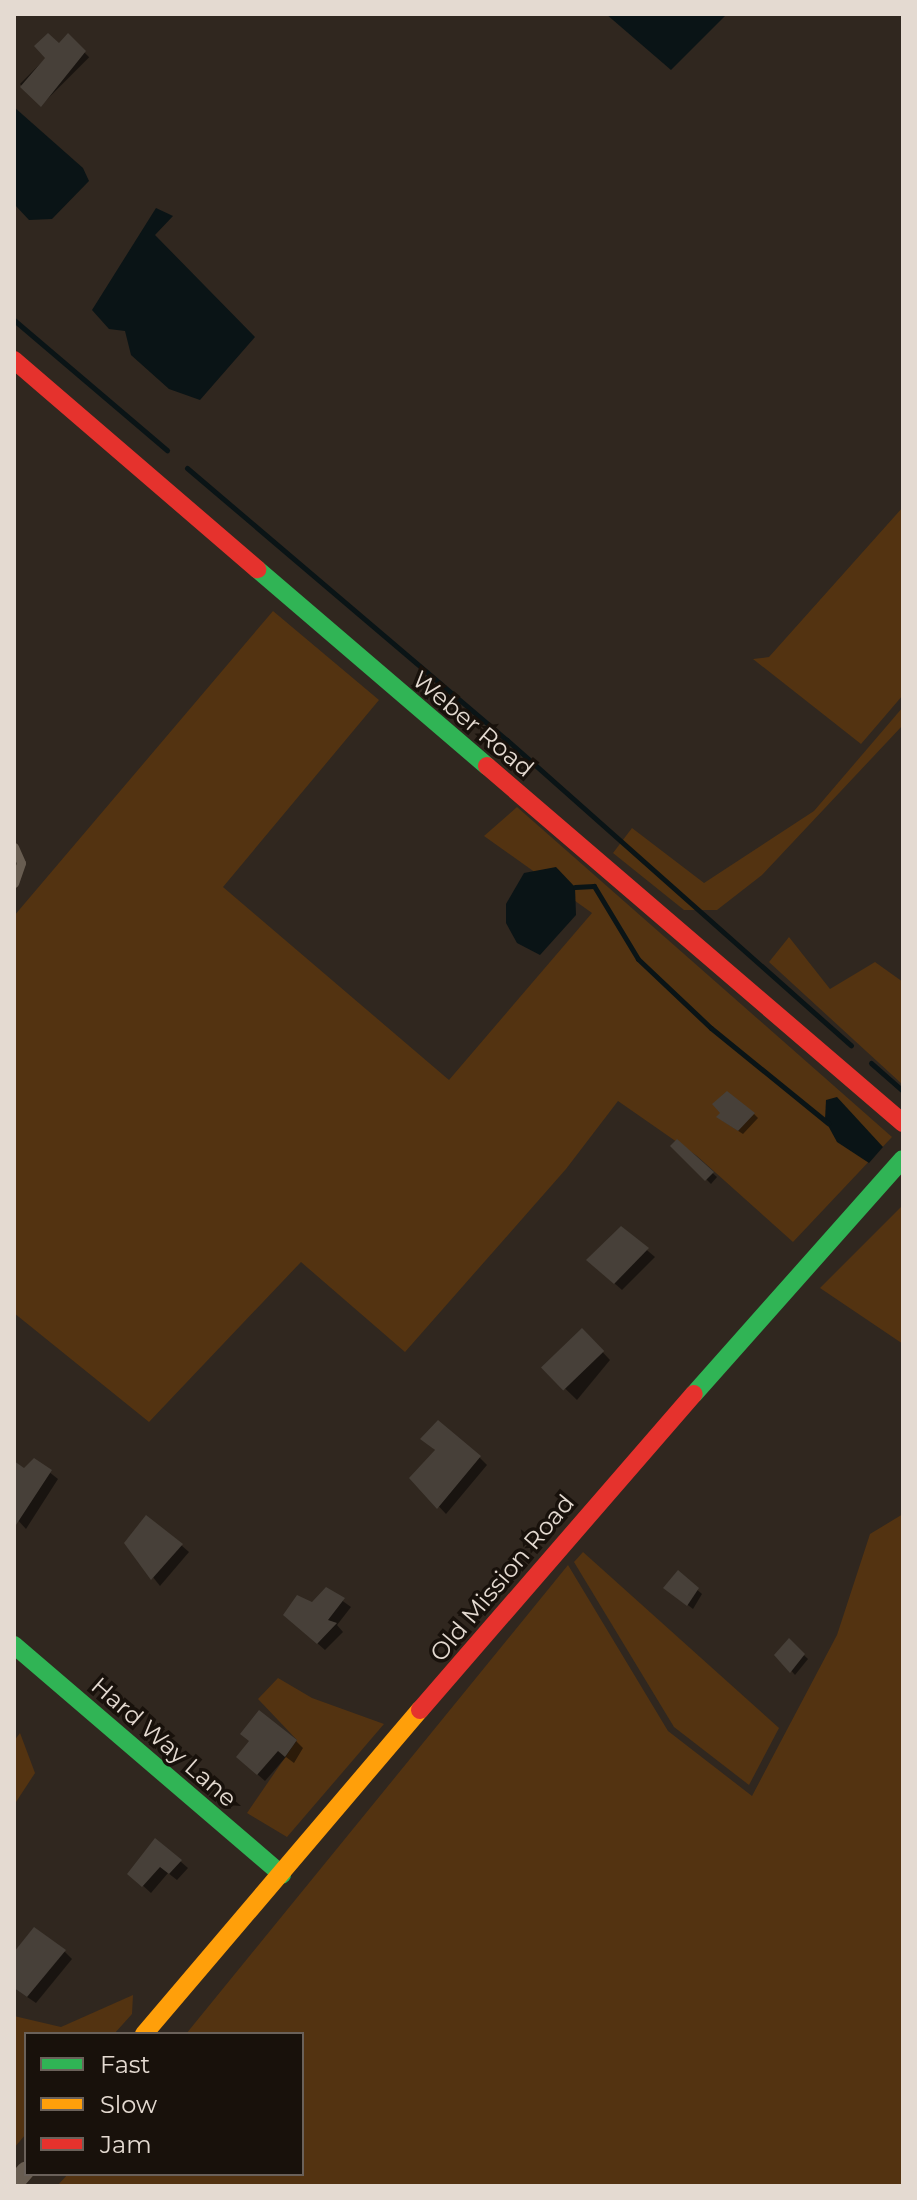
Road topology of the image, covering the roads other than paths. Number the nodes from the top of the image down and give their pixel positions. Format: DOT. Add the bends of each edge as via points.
graph roads {
  1 [pos="14,360"];
  2 [pos="14,847"];
  3 [pos="14,883"];
  4 [pos="903,1123"];
  5 [pos="903,1159"];
  6 [pos="14,1645"];
  7 [pos="282,1875"];
  8 [pos="146,2032"];
  1 -- 4 [label="street, Weber Road"];
  2 -- 3 [label="lane" via="21,863"];
  5 -- 7 [label="street, Old Mission Road" via="593,1508"];
  6 -- 7 [label="street, Hard Way Lane"];
  7 -- 8 [label="street, Old Mission Road"];
}
